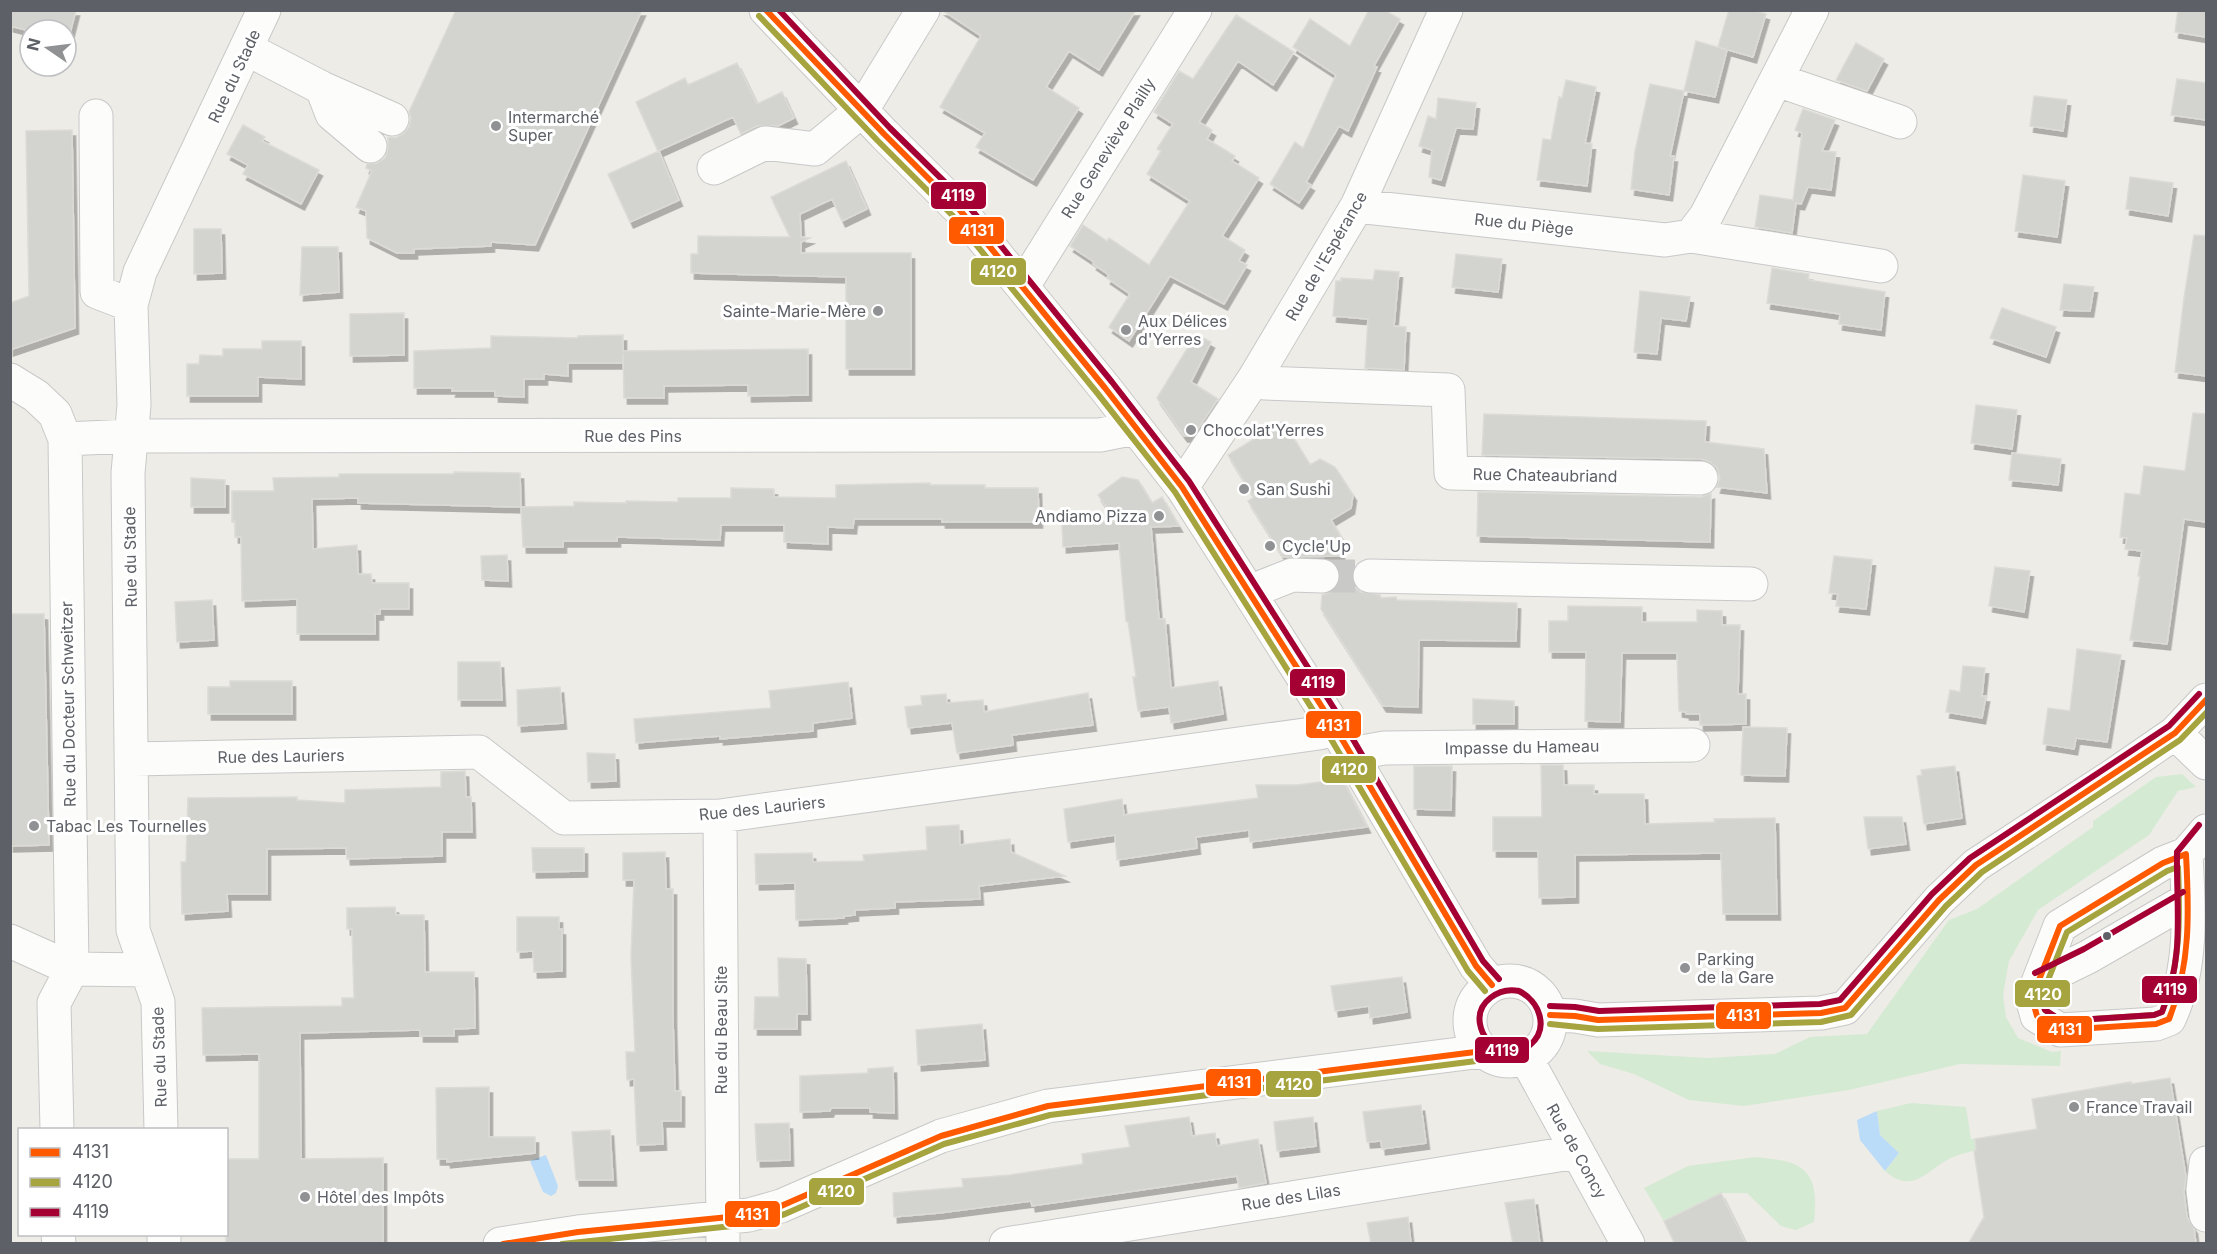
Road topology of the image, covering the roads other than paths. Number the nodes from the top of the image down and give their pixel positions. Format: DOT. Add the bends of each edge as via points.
graph roads {
  1 [pos="264,10"];
  2 [pos="766,10"];
  3 [pos="923,10"];
  4 [pos="1195,10"];
  5 [pos="1446,10"];
  6 [pos="1812,10"];
  7 [pos="247,49"];
  8 [pos="1776,80"];
  9 [pos="322,88"];
  10 [pos="862,110"];
  11 [pos="96,116"];
  12 [pos="392,119"];
  13 [pos="1900,122"];
  14 [pos="370,146"];
  15 [pos="714,168"];
  16 [pos="1357,206"];
  17 [pos="1691,236"];
  18 [pos="1881,266"];
  19 [pos="1023,286"];
  20 [pos="131,305"];
  21 [pos="1254,380"];
  22 [pos="10,381"];
  23 [pos="1135,428"];
  24 [pos="131,436"];
  25 [pos="65,439"];
  26 [pos="1701,478"];
  27 [pos="1182,487"];
  28 [pos="1322,576"];
  29 [pos="1370,576"];
  30 [pos="1750,584"];
  31 [pos="1249,592"];
  32 [pos="2206,700"];
  33 [pos="2175,733"];
  34 [pos="1343,741"];
  35 [pos="1693,745"];
  36 [pos="133,759"];
  37 [pos="2206,763"];
  38 [pos="720,816"];
  39 [pos="2192,866"];
  40 [pos="10,941"];
  41 [pos="72,969"];
  42 [pos="147,970"];
  43 [pos="2043,970"];
  44 [pos="1492,984"];
  45 [pos="1551,1015"];
  46 [pos="1483,1051"];
  47 [pos="1526,1058"];
  48 [pos="57,1128"];
  49 [pos="161,1128"];
  50 [pos="1577,1152"];
  51 [pos="2206,1163"];
  52 [pos="2206,1215"];
  53 [pos="722,1231"];
  54 [pos="500,1244"];
  55 [pos="1006,1244"];
  56 [pos="1628,1244"];
  1 -- 7 [label="street, Rue du Stade"];
  2 -- 10 [label="street"];
  3 -- 10 [label="street"];
  4 -- 19 [label="street, Rue Geneviève Plailly"];
  5 -- 16 [label="street, Rue de l'Espérance"];
  6 -- 8 [label="street"];
  7 -- 9 [label="street"];
  7 -- 20 [label="street, Rue du Stade" via="140,272"];
  8 -- 13 [label="street"];
  8 -- 17 [label="street" via="1706,216"];
  9 -- 12 [label="street"];
  9 -- 14 [label="street" via="332,114"];
  10 -- 15 [label="street" via="815,149 765,143"];
  10 -- 19 [label="street" via="959,209"];
  11 -- 20 [label="street" via="98,292"];
  16 -- 17 [label="street, Rue du Piège" via="1665,240"];
  16 -- 21 [label="street, Rue de l'Espérance"];
  17 -- 18 [label="street, Rue du Piège"];
  19 -- 23 [label="street"];
  20 -- 24 [label="street, Rue du Stade"];
  21 -- 26 [label="street, Rue Chateaubriand" via="1265,384 1448,390 1451,473"];
  21 -- 27 [label="street, Rue de l'Espérance"];
  22 -- 25 [label="street, Rue du Docteur Schweitzer" via="36,396 55,414"];
  23 -- 24 [label="street, Rue des Pins" via="1100,435"];
  23 -- 27 [label="street"];
  24 -- 25 [label="street"];
  24 -- 36 [label="street, Rue du Stade" via="128,473"];
  25 -- 41 [label="street, Rue du Docteur Schweitzer"];
  27 -- 31 [label="street"];
  28 -- 31 [label="street" via="1292,575"];
  29 -- 30 [label="street"];
  31 -- 34 [label="street"];
  32 -- 33 [label="street"];
  33 -- 37 [label="street"];
  33 -- 45 [label="street" via="1976,865 1939,900 1845,1008 1821,1013 1598,1020"];
  34 -- 35 [label="street, Impasse du Hameau" via="1384,748"];
  34 -- 38 [label="street, Rue des Lauriers" via="1319,733"];
  34 -- 44 [label="street" via="1476,966"];
  36 -- 38 [label="street, Rue des Lauriers" via="479,752 564,818"];
  36 -- 42 [label="street, Rue du Stade" via="133,930"];
  38 -- 53 [label="street, Rue du Beau Site"];
  39 -- 43 [label="street" via="2088,957"];
  39 -- 43 [label="street" via="2163,863 2060,926"];
  39 -- 43 [label="street" via="2179,999 2037,1017 2032,998"];
  40 -- 41 [label="street"];
  41 -- 42 [label="street"];
  41 -- 48 [label="street, Rue du Docteur Schweitzer" via="54,1003"];
  42 -- 49 [label="street, Rue du Stade" via="158,1002"];
  44 -- 45 [label="street" via="1510,980 1532,987 1541,994"];
  44 -- 46 [label="street" via="1476,999 1470,1020 1471,1032"];
  45 -- 47 [label="street" via="1545,1041"];
  46 -- 47 [label="street" via="1503,1061"];
  46 -- 53 [label="street" via="1047,1106 941,1136 781,1206 749,1215"];
  47 -- 50 [label="street, Rue de Concy"];
  50 -- 55 [label="street, Rue des Lilas"];
  50 -- 56 [label="street, Rue de Concy"];
  51 -- 52 [label="street"];
  53 -- 54 [label="street" via="578,1232"];
}
